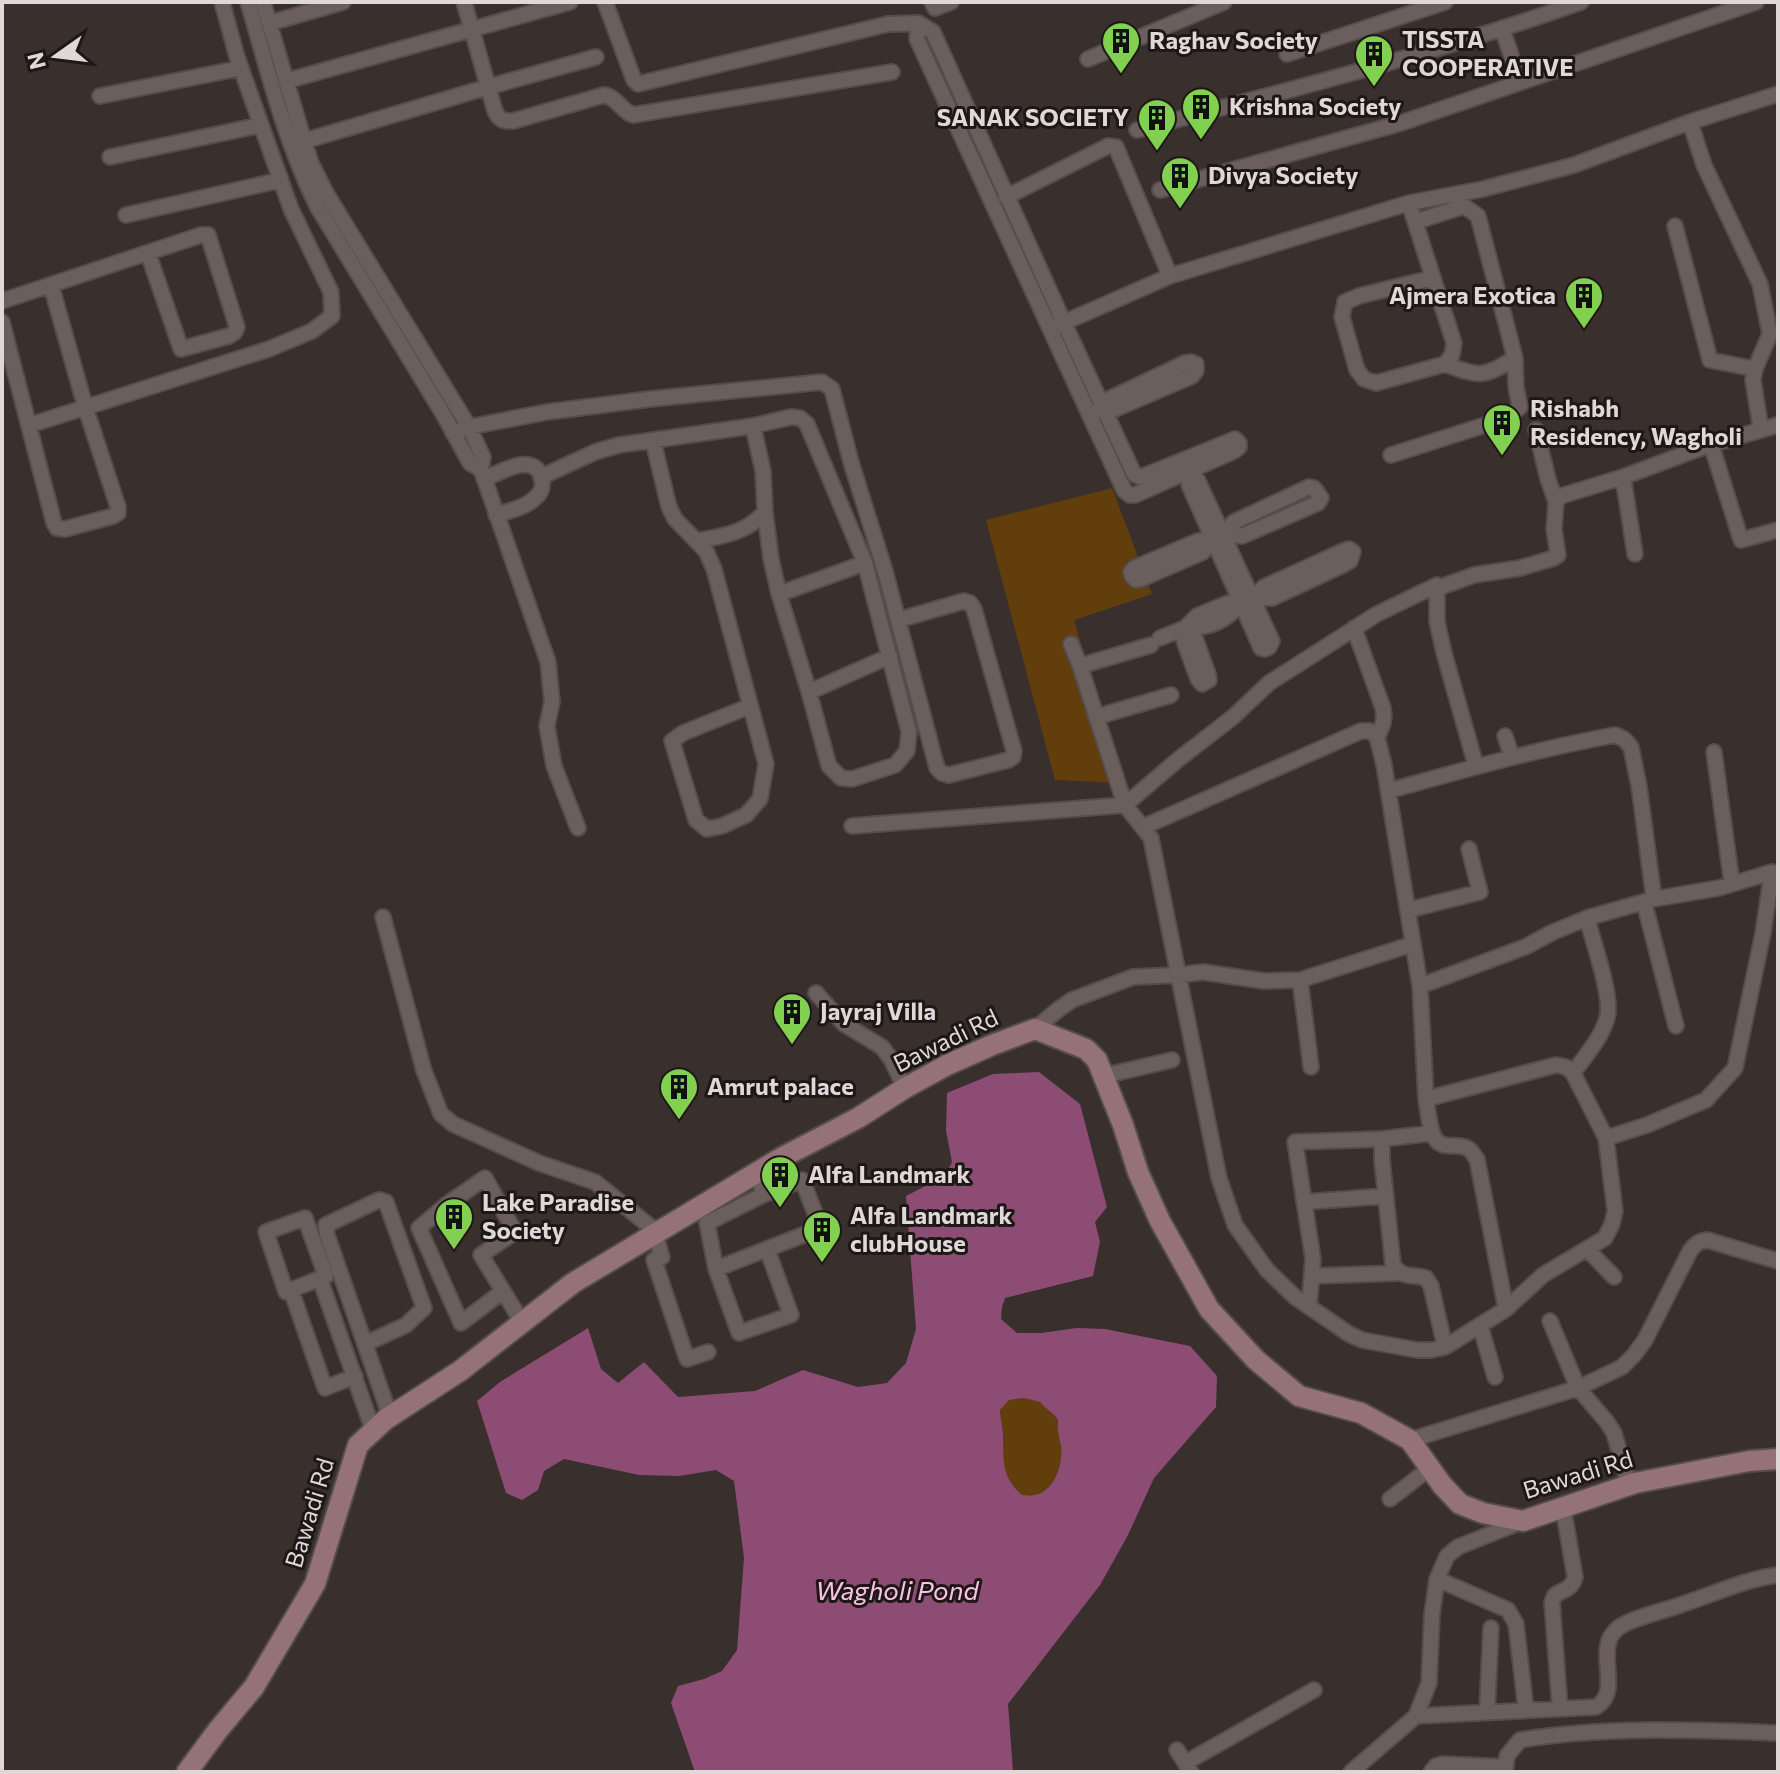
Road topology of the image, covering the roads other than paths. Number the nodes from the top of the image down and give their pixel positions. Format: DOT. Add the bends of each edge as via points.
graph roads {
  1 [pos="222,2"];
  2 [pos="248,2"];
  3 [pos="263,2"];
  4 [pos="343,2"];
  5 [pos="464,2"];
  6 [pos="570,2"];
  7 [pos="605,2"];
  8 [pos="932,2"];
  9 [pos="951,2"];
  10 [pos="1224,2"];
  11 [pos="1445,2"];
  12 [pos="1581,2"];
  13 [pos="1756,2"];
  14 [pos="270,23"];
  15 [pos="918,23"];
  16 [pos="1502,28"];
  17 [pos="473,29"];
  18 [pos="1287,54"];
  19 [pos="596,57"];
  20 [pos="1088,59"];
  21 [pos="241,68"];
  22 [pos="949,68"];
  23 [pos="892,72"];
  24 [pos="935,74"];
  25 [pos="286,81"];
  26 [pos="1520,82"];
  27 [pos="488,87"];
  28 [pos="1778,94"];
  29 [pos="100,96"];
  30 [pos="1690,122"];
  31 [pos="261,125"];
  32 [pos="1137,130"];
  33 [pos="304,141"];
  34 [pos="110,157"];
  35 [pos="281,180"];
  36 [pos="1160,190"];
  37 [pos="998,191"];
  38 [pos="1409,203"];
  39 [pos="126,215"];
  40 [pos="1415,222"];
  41 [pos="1675,226"];
  42 [pos="148,253"];
  43 [pos="1170,276"];
  44 [pos="1432,278"];
  45 [pos="51,285"];
  46 [pos="2,301"];
  47 [pos="2,322"];
  48 [pos="1058,326"];
  49 [pos="193,346"];
  50 [pos="1515,358"];
  51 [pos="1445,364"];
  52 [pos="200,369"];
  53 [pos="1755,369"];
  54 [pos="85,406"];
  55 [pos="1103,407"];
  56 [pos="1089,414"];
  57 [pos="30,425"];
  58 [pos="1778,425"];
  59 [pos="753,426"];
  60 [pos="469,427"];
  61 [pos="1536,430"];
  62 [pos="1761,430"];
  63 [pos="453,433"];
  64 [pos="653,441"];
  65 [pos="1711,444"];
  66 [pos="1391,455"];
  67 [pos="1186,466"];
  68 [pos="483,474"];
  69 [pos="1137,476"];
  70 [pos="541,477"];
  71 [pos="1623,477"];
  72 [pos="1130,495"];
  73 [pos="1556,502"];
  74 [pos="765,512"];
  75 [pos="496,515"];
  76 [pos="1778,530"];
  77 [pos="1218,537"];
  78 [pos="696,541"];
  79 [pos="1635,554"];
  80 [pos="865,563"];
  81 [pos="1438,588"];
  82 [pos="779,594"];
  83 [pos="1247,600"];
  84 [pos="898,620"];
  85 [pos="1354,628"];
  86 [pos="1071,644"];
  87 [pos="890,656"];
  88 [pos="1080,666"];
  89 [pos="809,692"];
  90 [pos="1171,695"];
  91 [pos="750,706"];
  92 [pos="1096,717"];
  93 [pos="1505,736"];
  94 [pos="1377,737"];
  95 [pos="1714,752"];
  96 [pos="1512,757"];
  97 [pos="1476,766"];
  98 [pos="1388,791"];
  99 [pos="1125,805"];
  100 [pos="852,826"];
  101 [pos="1143,827"];
  102 [pos="578,828"];
  103 [pos="1469,849"];
  104 [pos="1775,873"];
  105 [pos="1732,884"];
  106 [pos="1649,900"];
  107 [pos="1408,910"];
  108 [pos="383,917"];
  109 [pos="1587,918"];
  110 [pos="1413,944"];
  111 [pos="1178,975"];
  112 [pos="1300,980"];
  113 [pos="1420,986"];
  114 [pos="816,993"];
  115 [pos="1676,1026"];
  116 [pos="1035,1029"];
  117 [pos="1172,1060"];
  118 [pos="1311,1067"];
  119 [pos="1573,1073"];
  120 [pos="1103,1076"];
  121 [pos="905,1088"];
  122 [pos="1426,1099"];
  123 [pos="1432,1133"];
  124 [pos="1606,1138"];
  125 [pos="1382,1139"];
  126 [pos="755,1173"];
  127 [pos="765,1194"];
  128 [pos="1386,1196"];
  129 [pos="1304,1202"];
  130 [pos="656,1233"];
  131 [pos="767,1249"];
  132 [pos="1587,1249"];
  133 [pos="1778,1261"];
  134 [pos="716,1269"];
  135 [pos="1399,1273"];
  136 [pos="1312,1276"];
  137 [pos="1614,1277"];
  138 [pos="320,1279"];
  139 [pos="291,1290"];
  140 [pos="502,1292"];
  141 [pos="1309,1307"];
  142 [pos="1506,1309"];
  143 [pos="1550,1321"];
  144 [pos="522,1322"];
  145 [pos="1480,1325"];
  146 [pos="365,1344"];
  147 [pos="1445,1347"];
  148 [pos="708,1352"];
  149 [pos="355,1376"];
  150 [pos="1495,1377"];
  151 [pos="1578,1388"];
  152 [pos="390,1416"];
  153 [pos="373,1430"];
  154 [pos="1410,1440"];
  155 [pos="1778,1459"];
  156 [pos="1430,1468"];
  157 [pos="1629,1485"];
  158 [pos="1390,1499"];
  159 [pos="1563,1507"];
  160 [pos="1523,1521"];
  161 [pos="1778,1575"];
  162 [pos="1437,1579"];
  163 [pos="1491,1628"];
  164 [pos="1314,1690"];
  165 [pos="1560,1709"];
  166 [pos="1526,1710"];
  167 [pos="1487,1712"];
  168 [pos="1416,1716"];
  169 [pos="1778,1733"];
  170 [pos="1177,1750"];
  171 [pos="1188,1768"];
  172 [pos="1506,1770"];
  173 [pos="187,1772"];
  174 [pos="1351,1772"];
  175 [pos="1431,1772"];
  1 -- 21 [label="street"];
  2 -- 63 [label="street" via="303,177"];
  3 -- 14 [label="street"];
  4 -- 14 [label="street"];
  5 -- 17 [label="street"];
  6 -- 17 [label="street"];
  7 -- 15 [label="street" via="638,84 888,24"];
  8 -- 9 [label="street" via="939,8"];
  10 -- 20 [label="street"];
  11 -- 18 [label="street"];
  12 -- 16 [label="street"];
  13 -- 26 [label="street"];
  14 -- 25 [label="street"];
  15 -- 22 [label="street" via="933,32"];
  15 -- 24 [label="street" via="917,39"];
  16 -- 26 [label="street"];
  16 -- 32 [label="street"];
  17 -- 25 [label="street"];
  17 -- 27 [label="street"];
  19 -- 27 [label="street"];
  21 -- 29 [label="street"];
  21 -- 31 [label="street"];
  22 -- 24 [label="street"];
  22 -- 37 [label="street"];
  23 -- 27 [label="street" via="633,115 604,95 513,121 498,117"];
  24 -- 37 [label="street"];
  25 -- 33 [label="street"];
  26 -- 36 [label="street" via="1401,123"];
  27 -- 33 [label="street"];
  28 -- 30 [label="street"];
  30 -- 38 [label="street" via="1574,165"];
  30 -- 53 [label="street" via="1704,165 1760,284 1770,334"];
  31 -- 34 [label="street"];
  31 -- 35 [label="street"];
  33 -- 60 [label="street" via="326,193"];
  35 -- 39 [label="street"];
  35 -- 52 [label="street" via="331,292 332,316 312,331 269,349"];
  37 -- 43 [label="street" via="1116,147"];
  37 -- 48 [label="street" via="1034,295"];
  38 -- 40 [label="street"];
  38 -- 43 [label="street"];
  40 -- 44 [label="street"];
  40 -- 50 [label="street" via="1464,206 1478,216"];
  41 -- 53 [label="street" via="1710,360"];
  42 -- 45 [label="street"];
  42 -- 49 [label="street" via="181,349"];
  42 -- 49 [label="street" via="208,235 237,327 229,336"];
  43 -- 48 [label="street"];
  44 -- 51 [label="street" via="1454,343"];
  44 -- 51 [label="street" via="1345,302 1342,317 1364,379 1376,383"];
  45 -- 46 [label="street"];
  45 -- 54 [label="street"];
  47 -- 57 [label="street"];
  48 -- 55 [label="street"];
  48 -- 56 [label="street"];
  49 -- 52 [label="street"];
  50 -- 51 [label="street" via="1475,375"];
  50 -- 66 [label="street" via="1520,407 1507,418"];
  52 -- 54 [label="street"];
  53 -- 62 [label="street"];
  54 -- 57 [label="street"];
  54 -- 57 [label="street" via="118,507 113,516 57,528"];
  55 -- 55 [label="street" via="1107,400 1185,363 1196,364 1192,376 1115,409"];
  55 -- 56 [label="street"];
  55 -- 69 [label="street"];
  56 -- 72 [label="street"];
  58 -- 62 [label="street"];
  59 -- 64 [label="street"];
  59 -- 74 [label="street"];
  59 -- 80 [label="street" via="791,417 807,424"];
  60 -- 63 [label="street"];
  60 -- 68 [label="street" via="483,457"];
  60 -- 84 [label="street" via="588,406 822,382 832,389"];
  61 -- 73 [label="street"];
  62 -- 65 [label="street"];
  63 -- 68 [label="street"];
  64 -- 70 [label="street" via="607,448"];
  64 -- 78 [label="street" via="669,507"];
  65 -- 71 [label="street"];
  65 -- 76 [label="street" via="1741,540"];
  67 -- 69 [label="street"];
  67 -- 72 [label="street"];
  67 -- 77 [label="street" via="1197,479"];
  68 -- 70 [label="street" via="521,464 536,467"];
  68 -- 75 [label="street"];
  69 -- 72 [label="street"];
  70 -- 75 [label="street" via="543,485 534,500"];
  71 -- 73 [label="street"];
  71 -- 79 [label="street"];
  73 -- 81 [label="street" via="1554,558"];
  74 -- 78 [label="street" via="754,525"];
  74 -- 82 [label="street"];
  75 -- 102 [label="street" via="548,662 552,702 547,726 554,766"];
  77 -- 77 [label="street" via="1203,552 1141,579 1132,576 1134,568"];
  77 -- 77 [label="street" via="1234,522 1309,487 1321,498 1242,536"];
  77 -- 83 [label="street"];
  78 -- 91 [label="street" via="714,569"];
  80 -- 82 [label="street"];
  80 -- 87 [label="street"];
  81 -- 85 [label="street"];
  81 -- 97 [label="street" via="1437,621"];
  82 -- 89 [label="street"];
  83 -- 83 [label="street" via="1341,552 1353,552 1350,561 1272,598"];
  83 -- 88 [label="street" via="1232,615 1204,628 1185,628"];
  84 -- 84 [label="street" via="970,603 1013,757 949,775 937,768"];
  85 -- 94 [label="street" via="1385,717"];
  85 -- 99 [label="street" via="1269,683"];
  86 -- 88 [label="street"];
  87 -- 89 [label="street"];
  87 -- 89 [label="street" via="909,732 907,751 895,765 841,778 829,766"];
  88 -- 92 [label="street"];
  90 -- 92 [label="street"];
  91 -- 91 [label="street" via="672,741 696,820 707,829 746,815 760,799 766,764"];
  92 -- 99 [label="street"];
  93 -- 96 [label="street"];
  94 -- 98 [label="street"];
  94 -- 101 [label="street" via="1361,731"];
  95 -- 105 [label="street"];
  96 -- 97 [label="street"];
  96 -- 106 [label="street" via="1615,735 1624,739 1631,747 1639,786"];
  97 -- 98 [label="street"];
  98 -- 107 [label="street"];
  99 -- 100 [label="street"];
  99 -- 101 [label="street"];
  101 -- 111 [label="street" via="1151,838"];
  103 -- 107 [label="street" via="1480,892"];
  104 -- 105 [label="street"];
  104 -- 124 [label="street" via="1735,1068 1706,1100"];
  105 -- 106 [label="street"];
  106 -- 109 [label="street"];
  106 -- 115 [label="street"];
  107 -- 110 [label="street"];
  108 -- 130 [label="street" via="424,1071 441,1114 539,1163 595,1182"];
  109 -- 113 [label="street"];
  109 -- 119 [label="street" via="1608,1015"];
  110 -- 112 [label="street"];
  110 -- 113 [label="street"];
  111 -- 112 [label="street" via="1203,972"];
  111 -- 116 [label="street" via="1133,977 1096,990 1065,1004"];
  111 -- 141 [label="street" via="1219,1178 1235,1225 1267,1270"];
  112 -- 118 [label="street"];
  113 -- 122 [label="street"];
  114 -- 121 [label="street" via="844,1024 882,1047"];
  116 -- 120 [label="street, Bawadi Rd" via="1086,1049"];
  116 -- 121 [label="street, Bawadi Rd"];
  117 -- 120 [label="street"];
  119 -- 122 [label="street" via="1556,1065"];
  119 -- 124 [label="street"];
  120 -- 154 [label="street, Bawadi Rd" via="1160,1221 1209,1309 1256,1360 1299,1396 1361,1413"];
  121 -- 126 [label="street, Bawadi Rd"];
  122 -- 123 [label="street"];
  123 -- 125 [label="street"];
  123 -- 142 [label="street" via="1436,1142 1470,1149 1477,1159"];
  124 -- 132 [label="street" via="1615,1211 1605,1238"];
  125 -- 128 [label="street"];
  125 -- 129 [label="street" via="1295,1142"];
  126 -- 127 [label="street"];
  126 -- 130 [label="street, Bawadi Rd"];
  127 -- 131 [label="street" via="802,1180 821,1228"];
  127 -- 134 [label="street" via="707,1223"];
  128 -- 129 [label="street"];
  128 -- 135 [label="street" via="1393,1265"];
  129 -- 136 [label="street"];
  130 -- 144 [label="street, Bawadi Rd" via="573,1283"];
  130 -- 148 [label="street" via="662,1257 654,1260 687,1359"];
  131 -- 134 [label="street"];
  131 -- 134 [label="street" via="791,1315 739,1333"];
  132 -- 137 [label="street"];
  132 -- 142 [label="street" via="1543,1275"];
  133 -- 151 [label="street" via="1707,1240 1695,1244 1634,1355 1622,1367"];
  135 -- 136 [label="street"];
  135 -- 147 [label="street" via="1426,1278 1431,1286"];
  136 -- 141 [label="street"];
  138 -- 139 [label="street"];
  138 -- 139 [label="street" via="326,1276 305,1218 266,1232 286,1292"];
  138 -- 149 [label="street"];
  139 -- 149 [label="street" via="325,1388"];
  140 -- 140 [label="street" via="481,1255 515,1232 485,1178 419,1228 461,1323"];
  140 -- 144 [label="street"];
  141 -- 147 [label="street" via="1362,1340 1417,1350"];
  142 -- 145 [label="street"];
  143 -- 151 [label="street"];
  144 -- 152 [label="street, Bawadi Rd"];
  145 -- 147 [label="street"];
  145 -- 150 [label="street"];
  146 -- 146 [label="street" via="326,1225 379,1200 386,1202 424,1308 406,1325"];
  146 -- 152 [label="street"];
  149 -- 153 [label="street"];
  151 -- 154 [label="street"];
  151 -- 157 [label="street" via="1614,1433"];
  152 -- 153 [label="street, Bawadi Rd"];
  153 -- 173 [label="street, Bawadi Rd" via="358,1445 315,1584 254,1687"];
  154 -- 156 [label="street, Bawadi Rd"];
  155 -- 157 [label="street, Bawadi Rd"];
  156 -- 158 [label="street"];
  156 -- 160 [label="street, Bawadi Rd" via="1460,1504"];
  157 -- 159 [label="street, Bawadi Rd"];
  159 -- 160 [label="street, Bawadi Rd"];
  159 -- 165 [label="street" via="1575,1577 1552,1602"];
  160 -- 162 [label="street" via="1458,1547 1447,1556"];
  161 -- 165 [label="street" via="1618,1628 1610,1638 1604,1703"];
  162 -- 166 [label="street" via="1512,1615"];
  162 -- 168 [label="street" via="1429,1683"];
  163 -- 167 [label="street"];
  164 -- 171 [label="street"];
  165 -- 166 [label="street"];
  166 -- 167 [label="street"];
  167 -- 168 [label="street"];
  168 -- 174 [label="street"];
  169 -- 172 [label="street" via="1681,1730 1541,1736 1520,1740 1507,1756"];
  170 -- 171 [label="street"];
  172 -- 175 [label="street" via="1442,1764"];
}
